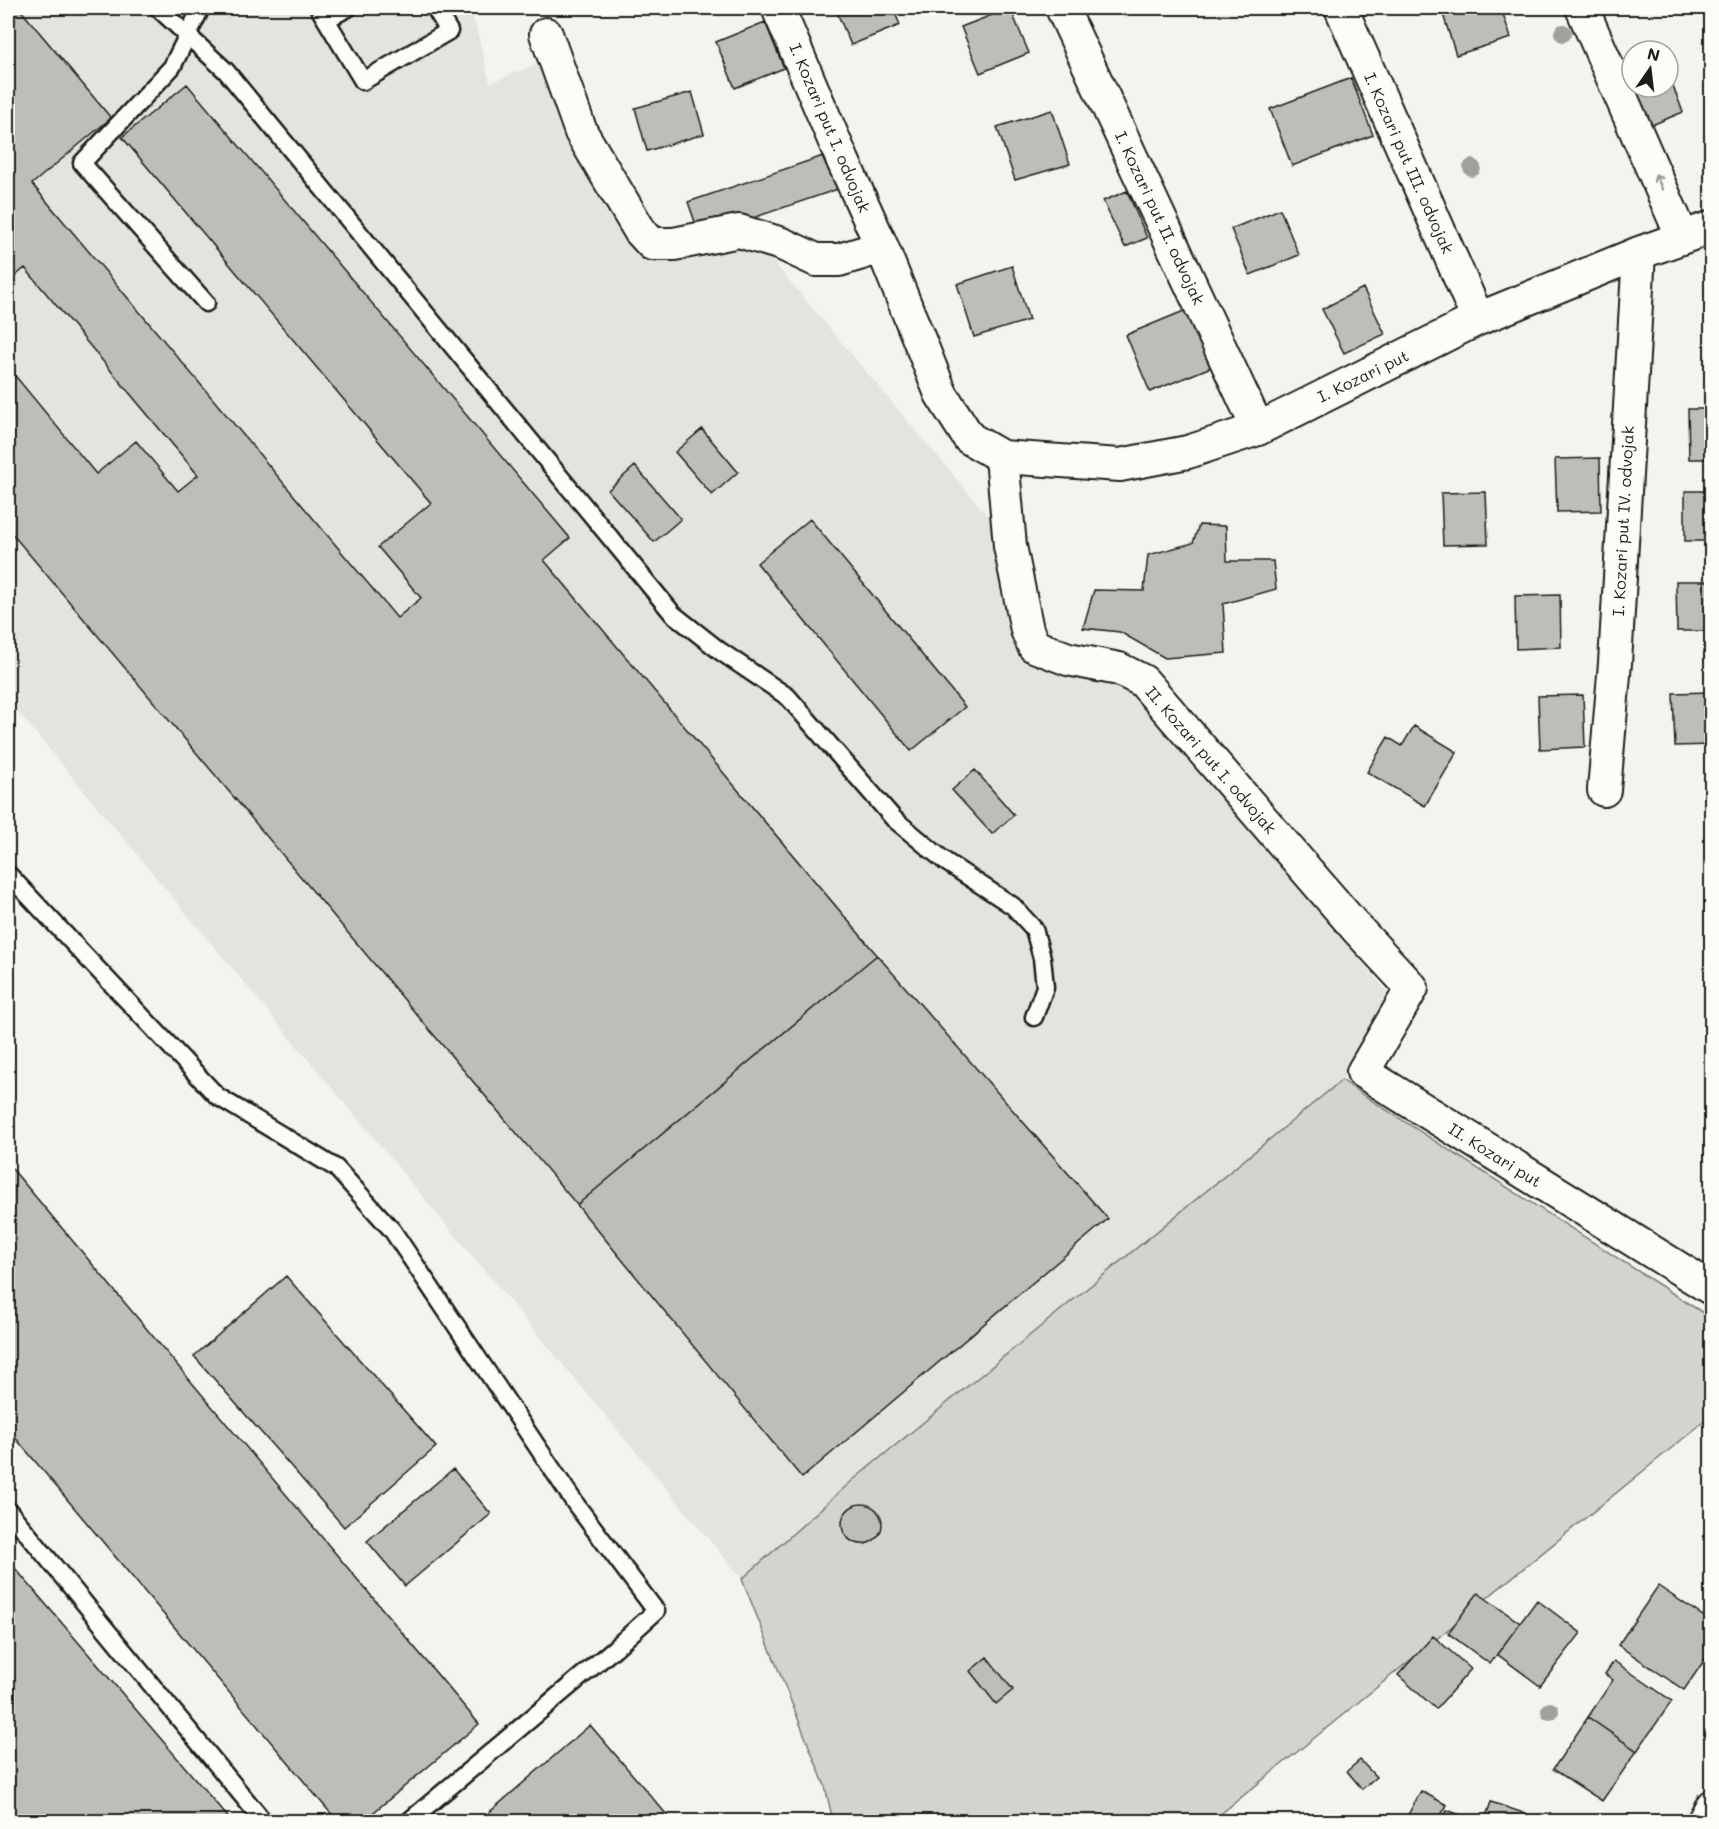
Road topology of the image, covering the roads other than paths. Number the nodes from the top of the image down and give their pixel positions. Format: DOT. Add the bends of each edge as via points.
graph roads {
  1 [pos="158,8"];
  2 [pos="201,8"];
  3 [pos="348,8"];
  4 [pos="435,8"];
  5 [pos="778,8"];
  6 [pos="1062,8"];
  7 [pos="1341,8"];
  8 [pos="1582,8"];
  9 [pos="323,13"];
  10 [pos="546,34"];
  11 [pos="188,35"];
  12 [pos="1697,231"];
  13 [pos="882,247"];
  14 [pos="1639,253"];
  15 [pos="206,303"];
  16 [pos="1478,319"];
  17 [pos="1258,429"];
  18 [pos="1002,457"];
  19 [pos="1604,790"];
  20 [pos="8,874"];
  21 [pos="1412,988"];
  22 [pos="1034,1017"];
  23 [pos="1712,1289"];
  24 [pos="8,1510"];
  25 [pos="1712,1806"];
  26 [pos="264,1821"];
  27 [pos="408,1821"];
  28 [pos="1703,1821"];
  1 -- 11 [label="lane"];
  2 -- 11 [label="lane"];
  3 -- 9 [label="lane"];
  4 -- 9 [label="lane" via="449,31 363,81"];
  5 -- 13 [label="street, I. Kozari put I. odvojak"];
  6 -- 17 [label="street, I. Kozari put II. odvojak"];
  7 -- 16 [label="street, I. Kozari put III. odvojak"];
  12 -- 8 [label="street, one-way"];
  10 -- 13 [label="street" via="581,132 640,231 652,244 675,244 739,231 816,260 839,260"];
  11 -- 15 [label="lane" via="172,67 82,163"];
  11 -- 22 [label="lane" via="226,71 673,614 788,697 894,819 946,862 1013,906 1034,929 1045,987"];
  12 -- 14 [label="street, I. Kozari put"];
  13 -- 18 [label="street, I. Kozari put I. odvojak" via="941,394 969,438"];
  14 -- 16 [label="street, I. Kozari put"];
  14 -- 19 [label="street, I. Kozari put IV. odvojak"];
  16 -- 17 [label="street, I. Kozari put"];
  17 -- 18 [label="street, I. Kozari put" via="1188,452 1120,465"];
  18 -- 21 [label="street, II. Kozari put I. odvojak" via="1010,546 1027,630 1034,646 1068,659 1119,669 1143,681"];
  20 -- 27 [label="lane" via="217,1096 336,1168 392,1230 577,1506 656,1611"];
  21 -- 23 [label="street, II. Kozari put" via="1363,1072"];
  24 -- 26 [label="lane"];
  25 -- 28 [label="street"];
}
